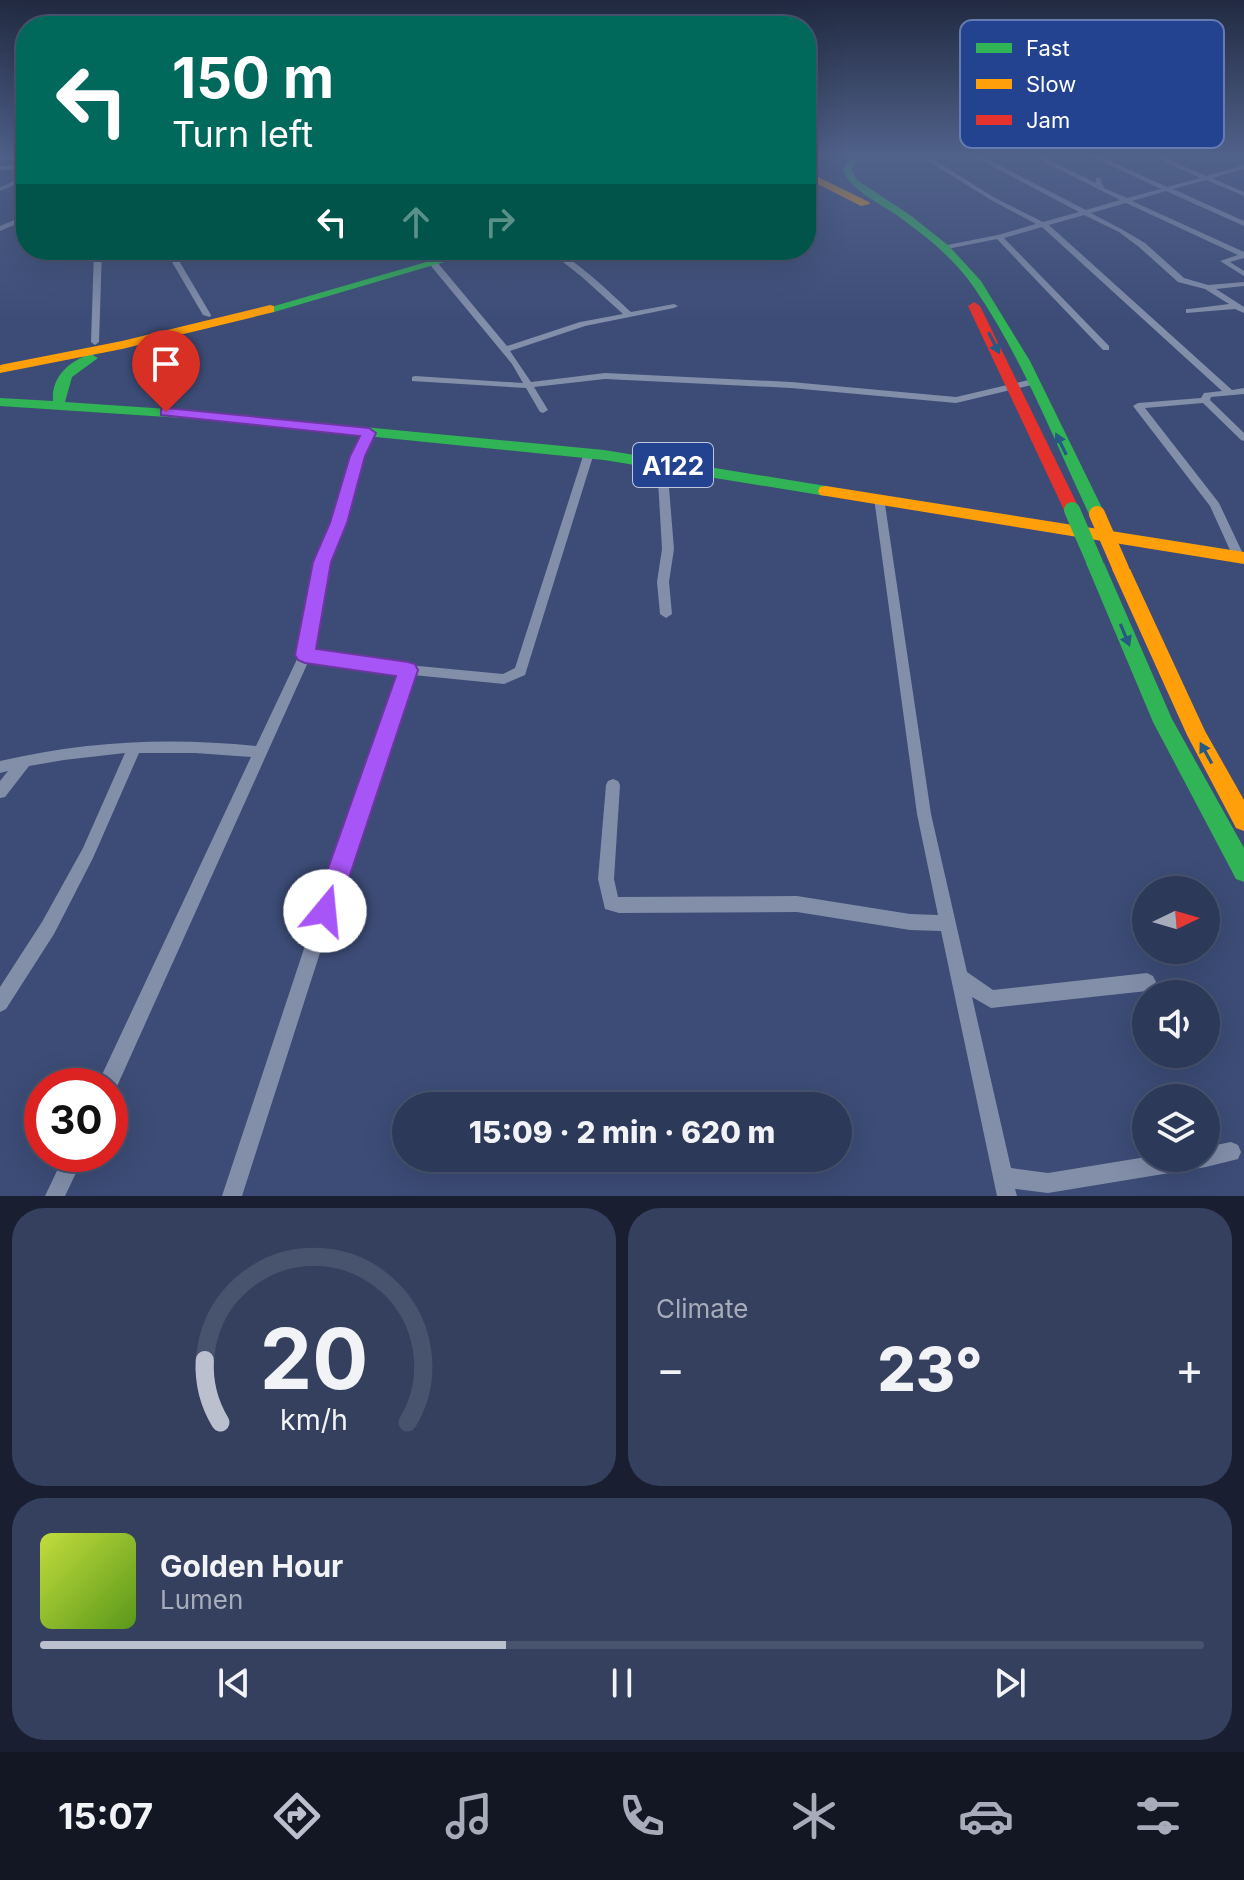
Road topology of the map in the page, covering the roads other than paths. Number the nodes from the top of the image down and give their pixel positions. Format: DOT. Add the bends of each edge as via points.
graph roads {
  1 [pos="868,210"];
  2 [pos="874,210"];
  3 [pos="892,210"];
  4 [pos="1016,210"];
  5 [pos="1081,210"];
  6 [pos="1093,210"];
  7 [pos="1148,210"];
  8 [pos="1212,210"];
  9 [pos="1086,212"];
  10 [pos="891,221"];
  11 [pos="1041,224"];
  12 [pos="1244,224"];
  13 [pos="999,237"];
  14 [pos="945,248"];
  15 [pos="1244,256"];
  16 [pos="98,260"];
  17 [pos="176,260"];
  18 [pos="419,260"];
  19 [pos="421,260"];
  20 [pos="433,260"];
  21 [pos="565,260"];
  22 [pos="1244,274"];
  23 [pos="1244,284"];
  24 [pos="1208,287"];
  25 [pos="674,306"];
  26 [pos="1240,309"];
  27 [pos="1189,311"];
  28 [pos="207,315"];
  29 [pos="629,315"];
  30 [pos="95,342"];
  31 [pos="114,348"];
  32 [pos="1106,348"];
  33 [pos="504,350"];
  34 [pos="8,364"];
  35 [pos="415,379"];
  36 [pos="1024,384"];
  37 [pos="529,385"];
  38 [pos="1228,391"];
  39 [pos="1244,391"];
  40 [pos="59,400"];
  41 [pos="1205,400"];
  42 [pos="0,402"];
  43 [pos="33,404"];
  44 [pos="98,407"];
  45 [pos="543,410"];
  46 [pos="369,433"];
  47 [pos="1244,438"];
  48 [pos="589,453"];
  49 [pos="662,463"];
  50 [pos="879,498"];
  51 [pos="1241,557"];
  52 [pos="666,614"];
  53 [pos="305,655"];
  54 [pos="408,670"];
  55 [pos="134,749"];
  56 [pos="261,752"];
  57 [pos="24,762"];
  58 [pos="0,767"];
  59 [pos="613,785"];
  60 [pos="0,792"];
  61 [pos="1244,821"];
  62 [pos="1244,871"];
  63 [pos="949,923"];
  64 [pos="962,979"];
  65 [pos="1132,984"];
  66 [pos="0,1003"];
  67 [pos="115,1068"];
  68 [pos="1231,1152"];
  69 [pos="1220,1154"];
  70 [pos="1132,1169"];
  71 [pos="66,1172"];
  72 [pos="1005,1186"];
  73 [pos="55,1196"];
  74 [pos="232,1196"];
  1 -- 10 [label="highway"];
  2 -- 10 [label="highway"];
  3 -- 14 [label="highway"];
  4 -- 11 [label="street"];
  5 -- 9 [label="street"];
  6 -- 9 [label="street"];
  7 -- 15 [label="street"];
  8 -- 12 [label="street"];
  9 -- 11 [label="street"];
  9 -- 24 [label="street" via="1139,242 1186,283"];
  10 -- 36 [label="highway, one-way" via="968,296"];
  11 -- 13 [label="street"];
  11 -- 38 [label="street"];
  13 -- 14 [label="street"];
  13 -- 32 [label="street"];
  14 -- 36 [label="highway" via="977,283"];
  15 -- 22 [label="street" via="1224,261"];
  16 -- 30 [label="street"];
  17 -- 28 [label="street"];
  18 -- 28 [label="highway"];
  19 -- 31 [label="highway"];
  20 -- 33 [label="street"];
  21 -- 29 [label="street"];
  23 -- 24 [label="street"];
  24 -- 26 [label="street"];
  25 -- 29 [label="street"];
  26 -- 27 [label="street"];
  28 -- 30 [label="highway"];
  29 -- 33 [label="street" via="564,329"];
  30 -- 34 [label="highway"];
  31 -- 34 [label="highway"];
  31 -- 40 [label="highway" via="68,371"];
  33 -- 37 [label="street"];
  34 -- 40 [label="highway, A122" via="26,391"];
  34 -- 43 [label="highway" via="3,387"];
  35 -- 37 [label="street"];
  36 -- 37 [label="street" via="956,400 605,376"];
  61 -- 36 [label="highway, one-way, bridge" via="1197,735 1097,514"];
  36 -- 62 [label="highway, one-way, bridge" via="1163,722"];
  37 -- 45 [label="street"];
  38 -- 39 [label="street"];
  38 -- 41 [label="street"];
  40 -- 44 [label="highway, A122"];
  41 -- 47 [label="street"];
  41 -- 51 [label="street" via="1138,406 1215,505"];
  42 -- 43 [label="highway"];
  43 -- 44 [label="highway, A122"];
  44 -- 46 [label="highway, A122"];
  46 -- 48 [label="highway, A122"];
  46 -- 53 [label="street" via="322,562"];
  48 -- 49 [label="highway, A122"];
  48 -- 54 [label="street" via="520,671 504,679"];
  49 -- 50 [label="highway, A122"];
  49 -- 52 [label="street"];
  50 -- 51 [label="highway, A122"];
  50 -- 63 [label="street" via="924,814"];
  53 -- 54 [label="street"];
  53 -- 56 [label="street"];
  54 -- 74 [label="street"];
  55 -- 56 [label="street"];
  55 -- 57 [label="street" via="94,748"];
  55 -- 66 [label="street" via="88,853"];
  56 -- 67 [label="street"];
  57 -- 58 [label="street"];
  57 -- 60 [label="street"];
  59 -- 63 [label="street" via="606,879 611,903 797,904"];
  63 -- 64 [label="street"];
  64 -- 65 [label="street" via="991,999"];
  64 -- 72 [label="street"];
  68 -- 69 [label="street"];
  70 -- 72 [label="street"];
  71 -- 73 [label="street"];
}
